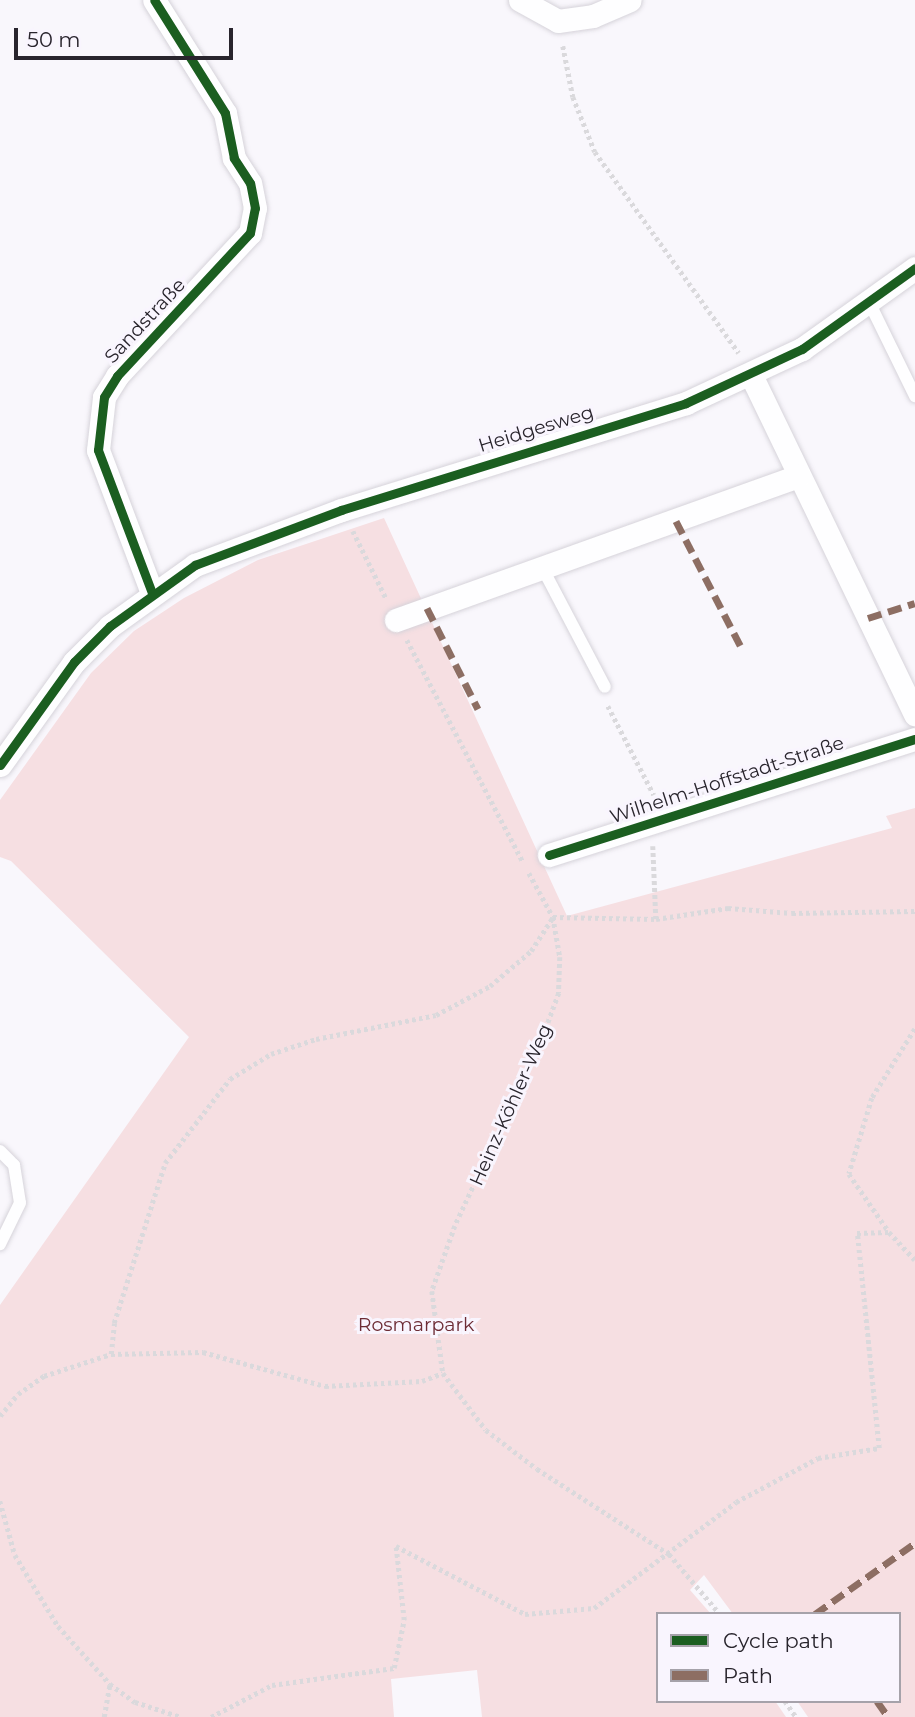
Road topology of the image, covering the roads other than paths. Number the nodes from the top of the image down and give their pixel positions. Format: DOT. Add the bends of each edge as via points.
graph roads {
  1 [pos="154,0"];
  2 [pos="520,0"];
  3 [pos="630,0"];
  4 [pos="915,268"];
  5 [pos="869,302"];
  6 [pos="751,375"];
  7 [pos="915,396"];
  8 [pos="799,476"];
  9 [pos="543,569"];
  10 [pos="152,593"];
  11 [pos="396,620"];
  12 [pos="605,687"];
  13 [pos="915,714"];
  14 [pos="915,739"];
  15 [pos="0,765"];
  16 [pos="549,855"];
  17 [pos="0,1151"];
  18 [pos="0,1244"];
  1 -- 10 [label="street, Sandstraße" via="225,113 234,158 250,183 255,208 250,233 117,376 104,397 98,450"];
  2 -- 3 [label="street" via="558,21 593,16"];
  4 -- 5 [label="street, Heidgesweg"];
  5 -- 6 [label="street, Heidgesweg" via="802,349"];
  5 -- 7 [label="lane"];
  6 -- 8 [label="street"];
  6 -- 10 [label="street, Heidgesweg" via="686,402 341,510 195,565"];
  8 -- 9 [label="street"];
  8 -- 13 [label="street"];
  9 -- 11 [label="street"];
  9 -- 12 [label="lane"];
  10 -- 15 [label="street" via="74,662"];
  14 -- 16 [label="street, Wilhelm-Hoffstadt-Straße"];
  17 -- 18 [label="lane" via="14,1164 20,1203"];
}
